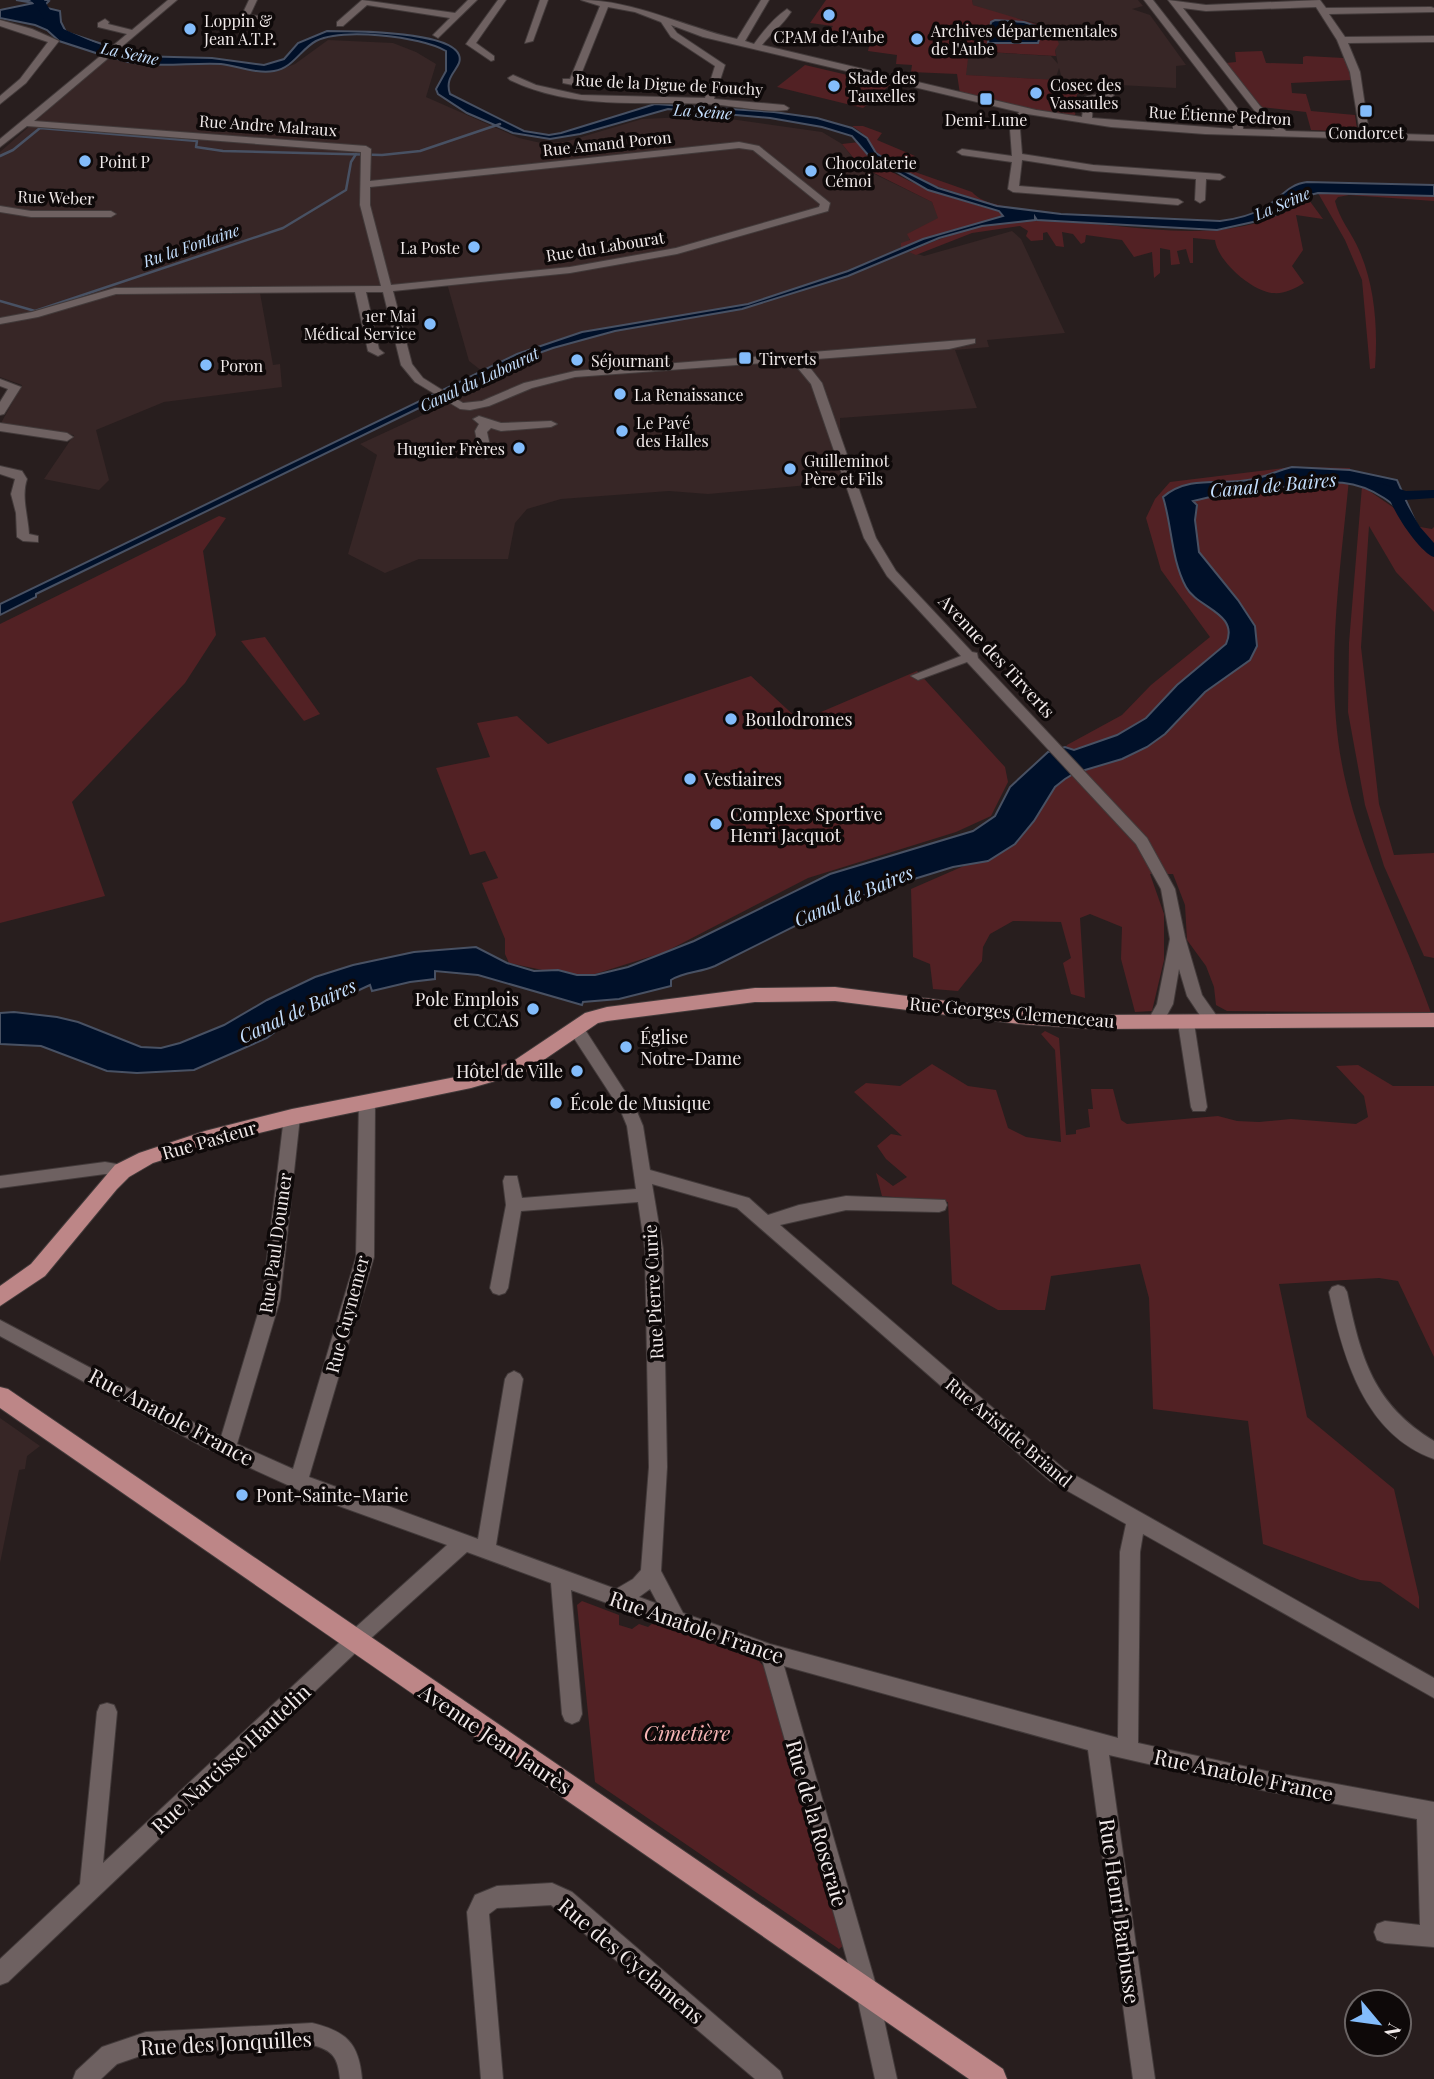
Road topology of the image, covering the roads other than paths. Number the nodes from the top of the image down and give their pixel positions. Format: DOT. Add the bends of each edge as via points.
graph roads {
  1 [pos="173,0"];
  2 [pos="253,0"];
  3 [pos="473,0"];
  4 [pos="502,0"];
  5 [pos="544,0"];
  6 [pos="585,0"];
  7 [pos="765,0"];
  8 [pos="1149,0"];
  9 [pos="366,1"];
  10 [pos="607,3"];
  11 [pos="1174,3"];
  12 [pos="1319,5"];
  13 [pos="1431,10"];
  14 [pos="787,12"];
  15 [pos="457,16"];
  16 [pos="256,18"];
  17 [pos="667,21"];
  18 [pos="105,22"];
  19 [pos="0,23"];
  20 [pos="340,24"];
  21 [pos="133,33"];
  22 [pos="439,35"];
  23 [pos="706,35"];
  24 [pos="1434,39"];
  25 [pos="1342,40"];
  26 [pos="528,41"];
  27 [pos="739,43"];
  28 [pos="692,45"];
  29 [pos="756,47"];
  30 [pos="491,58"];
  31 [pos="513,78"];
  32 [pos="570,84"];
  33 [pos="1109,95"];
  34 [pos="0,101"];
  35 [pos="709,101"];
  36 [pos="784,108"];
  37 [pos="1024,110"];
  38 [pos="1087,121"];
  39 [pos="22,124"];
  40 [pos="8,125"];
  41 [pos="1238,133"];
  42 [pos="1284,134"];
  43 [pos="1365,136"];
  44 [pos="1434,138"];
  45 [pos="0,144"];
  46 [pos="962,152"];
  47 [pos="1017,158"];
  48 [pos="1201,176"];
  49 [pos="1220,177"];
  50 [pos="367,184"];
  51 [pos="1200,200"];
  52 [pos="1178,202"];
  53 [pos="0,209"];
  54 [pos="824,209"];
  55 [pos="111,214"];
  56 [pos="360,289"];
  57 [pos="386,289"];
  58 [pos="0,321"];
  59 [pos="971,341"];
  60 [pos="378,353"];
  61 [pos="816,356"];
  62 [pos="795,357"];
  63 [pos="0,382"];
  64 [pos="816,383"];
  65 [pos="470,407"];
  66 [pos="0,411"];
  67 [pos="485,424"];
  68 [pos="551,424"];
  69 [pos="0,428"];
  70 [pos="67,437"];
  71 [pos="485,455"];
  72 [pos="0,470"];
  73 [pos="34,540"];
  74 [pos="972,656"];
  75 [pos="918,676"];
  76 [pos="1177,937"];
  77 [pos="1434,1020"];
  78 [pos="1155,1022"];
  79 [pos="1213,1022"];
  80 [pos="1186,1023"];
  81 [pos="584,1024"];
  82 [pos="367,1102"];
  83 [pos="1199,1107"];
  84 [pos="292,1117"];
  85 [pos="122,1171"];
  86 [pos="641,1174"];
  87 [pos="511,1181"];
  88 [pos="0,1182"];
  89 [pos="645,1195"];
  90 [pos="514,1205"];
  91 [pos="939,1205"];
  92 [pos="766,1222"];
  93 [pos="499,1288"];
  94 [pos="1338,1292"];
  95 [pos="0,1297"];
  96 [pos="0,1327"];
  97 [pos="514,1379"];
  98 [pos="0,1396"];
  99 [pos="227,1448"];
  100 [pos="1434,1451"];
  101 [pos="299,1480"];
  102 [pos="1136,1522"];
  103 [pos="462,1544"];
  104 [pos="485,1552"];
  105 [pos="651,1572"];
  106 [pos="560,1578"];
  107 [pos="614,1598"];
  108 [pos="677,1620"];
  109 [pos="355,1641"];
  110 [pos="770,1653"];
  111 [pos="1434,1689"];
  112 [pos="107,1713"];
  113 [pos="572,1714"];
  114 [pos="1097,1743"];
  115 [pos="1128,1750"];
  116 [pos="1430,1811"];
  117 [pos="90,1890"];
  118 [pos="1385,1932"];
  119 [pos="0,1975"];
  120 [pos="867,1992"];
  121 [pos="84,2079"];
  122 [pos="351,2079"];
  123 [pos="492,2079"];
  124 [pos="772,2079"];
  125 [pos="886,2079"];
  126 [pos="993,2079"];
  127 [pos="1144,2079"];
  1 -- 21 [label="street"];
  2 -- 16 [label="street" via="245,17"];
  3 -- 15 [label="street"];
  4 -- 30 [label="street" via="471,44"];
  5 -- 26 [label="street"];
  6 -- 10 [label="street, Rue Étienne Pedron"];
  7 -- 27 [label="street"];
  8 -- 41 [label="street" via="1232,107 1238,116"];
  9 -- 15 [label="street"];
  9 -- 20 [label="street"];
  10 -- 17 [label="street, Rue Étienne Pedron"];
  10 -- 32 [label="street"];
  11 -- 12 [label="street" via="1206,8"];
  11 -- 42 [label="street" via="1257,108"];
  12 -- 13 [label="street"];
  12 -- 25 [label="street"];
  14 -- 29 [label="street"];
  15 -- 22 [label="street"];
  17 -- 23 [label="street, Rue Étienne Pedron"];
  17 -- 28 [label="street" via="664,26"];
  18 -- 21 [label="street" via="101,25"];
  19 -- 34 [label="street" via="54,41 23,81"];
  21 -- 39 [label="street"];
  23 -- 27 [label="street, Rue Étienne Pedron"];
  23 -- 28 [label="street"];
  24 -- 25 [label="street"];
  25 -- 43 [label="street" via="1355,72"];
  27 -- 29 [label="street, Rue Étienne Pedron"];
  28 -- 35 [label="street" via="720,65"];
  29 -- 37 [label="street, Rue Étienne Pedron"];
  31 -- 35 [label="street, Rue de la Digue de Fouchy" via="524,85 573,96"];
  33 -- 38 [label="street" via="1088,99"];
  35 -- 36 [label="street, Rue de la Digue de Fouchy"];
  37 -- 38 [label="street, Rue Étienne Pedron"];
  37 -- 47 [label="street" via="1014,125"];
  38 -- 41 [label="street, Rue Étienne Pedron"];
  39 -- 40 [label="street, Rue Andre Malraux"];
  39 -- 45 [label="street"];
  39 -- 50 [label="street, Rue Andre Malraux" via="360,146 368,156"];
  41 -- 42 [label="street, Rue Étienne Pedron"];
  42 -- 43 [label="street, Rue Étienne Pedron"];
  43 -- 44 [label="street, Rue Étienne Pedron"];
  46 -- 47 [label="street"];
  47 -- 48 [label="street" via="1141,174"];
  47 -- 52 [label="street" via="1013,188 1018,191"];
  48 -- 49 [label="street"];
  48 -- 51 [label="street"];
  50 -- 54 [label="street, Rue Amand Poron" via="739,145 756,148 825,203"];
  50 -- 57 [label="street, Rue Andre Malraux" via="365,205"];
  53 -- 55 [label="street, Rue Weber" via="41,215"];
  54 -- 57 [label="street, Rue du Labourat" via="677,251 570,270"];
  56 -- 57 [label="street, Rue du Labourat"];
  56 -- 58 [label="street, Rue du Labourat" via="115,291"];
  56 -- 60 [label="street"];
  57 -- 65 [label="street" via="407,365 419,380 460,406"];
  59 -- 61 [label="street"];
  61 -- 62 [label="street"];
  61 -- 64 [label="street, Avenue des Tirverts"];
  62 -- 64 [label="street, Avenue des Tirverts"];
  62 -- 65 [label="street" via="575,374 528,385"];
  63 -- 66 [label="street" via="15,387"];
  64 -- 74 [label="street, Avenue des Tirverts" via="870,538 891,572"];
  65 -- 67 [label="street"];
  67 -- 68 [label="street"];
  67 -- 71 [label="street" via="481,431"];
  69 -- 70 [label="street"];
  72 -- 73 [label="street" via="21,479 16,498 22,513 21,531 23,537"];
  74 -- 75 [label="street"];
  74 -- 76 [label="street, Avenue des Tirverts" via="1142,841 1168,889"];
  76 -- 78 [label="street, Avenue des Tirverts" via="1166,1004"];
  76 -- 79 [label="street, Avenue des Tirverts" via="1195,996"];
  77 -- 79 [label="main road, Rue Georges Clemenceau"];
  78 -- 80 [label="main road, Rue Georges Clemenceau"];
  78 -- 81 [label="main road, Rue Georges Clemenceau" via="1020,1017 835,994 745,996 621,1012"];
  79 -- 80 [label="main road, Rue Georges Clemenceau"];
  80 -- 83 [label="street"];
  81 -- 82 [label="main road, Rue Pasteur" via="519,1067"];
  81 -- 86 [label="street, Rue Pierre Curie" via="635,1126"];
  82 -- 84 [label="main road, Rue Pasteur"];
  82 -- 101 [label="street, Rue Guynemer" via="365,1257"];
  84 -- 85 [label="main road, Rue Pasteur" via="193,1142"];
  84 -- 99 [label="street, Rue Paul Doumer" via="271,1300"];
  85 -- 88 [label="street" via="105,1168"];
  85 -- 95 [label="main road, Rue Pasteur" via="38,1270"];
  86 -- 89 [label="street, Rue Pierre Curie"];
  86 -- 92 [label="street, Rue Aristide Briand" via="734,1199"];
  87 -- 90 [label="street"];
  89 -- 90 [label="street"];
  89 -- 105 [label="street, Rue Pierre Curie" via="654,1249 657,1383 658,1467"];
  90 -- 93 [label="street"];
  91 -- 92 [label="street" via="846,1203"];
  92 -- 102 [label="street, Rue Aristide Briand" via="1039,1461"];
  94 -- 100 [label="street" via="1362,1382 1386,1415"];
  96 -- 99 [label="street, Rue Anatole France"];
  97 -- 104 [label="street"];
  98 -- 109 [label="main road, Avenue Jean Jaurès"];
  99 -- 101 [label="street, Rue Anatole France"];
  101 -- 103 [label="street, Rue Anatole France"];
  102 -- 111 [label="street, Rue Aristide Briand"];
  102 -- 115 [label="street" via="1130,1552"];
  103 -- 104 [label="street, Rue Anatole France"];
  103 -- 109 [label="street, Rue Narcisse Hautelin"];
  104 -- 106 [label="street, Rue Anatole France"];
  105 -- 107 [label="street" via="646,1581"];
  105 -- 108 [label="street"];
  106 -- 107 [label="street, Rue Anatole France"];
  106 -- 113 [label="street"];
  107 -- 108 [label="street, Rue Anatole France"];
  108 -- 110 [label="street, Rue Anatole France"];
  109 -- 117 [label="street, Rue Narcisse Hautelin"];
  109 -- 120 [label="main road, Avenue Jean Jaurès"];
  110 -- 114 [label="street, Rue Anatole France"];
  110 -- 120 [label="street, Rue de la Roseraie"];
  112 -- 117 [label="street"];
  114 -- 115 [label="street, Rue Anatole France"];
  114 -- 127 [label="street, Rue Henri Barbusse"];
  115 -- 116 [label="street, Rue Anatole France"];
  116 -- 118 [label="street" via="1431,1937"];
  117 -- 119 [label="street, Rue Narcisse Hautelin"];
  120 -- 125 [label="street, Rue de la Roseraie"];
  120 -- 126 [label="main road, Avenue Jean Jaurès"];
  121 -- 122 [label="street, Rue des Jonquilles" via="110,2055 146,2043 312,2034 331,2038 344,2048 351,2062"];
  123 -- 124 [label="street, Rue des Cyclamens" via="478,1912 483,1903 497,1897 552,1894"];
}
